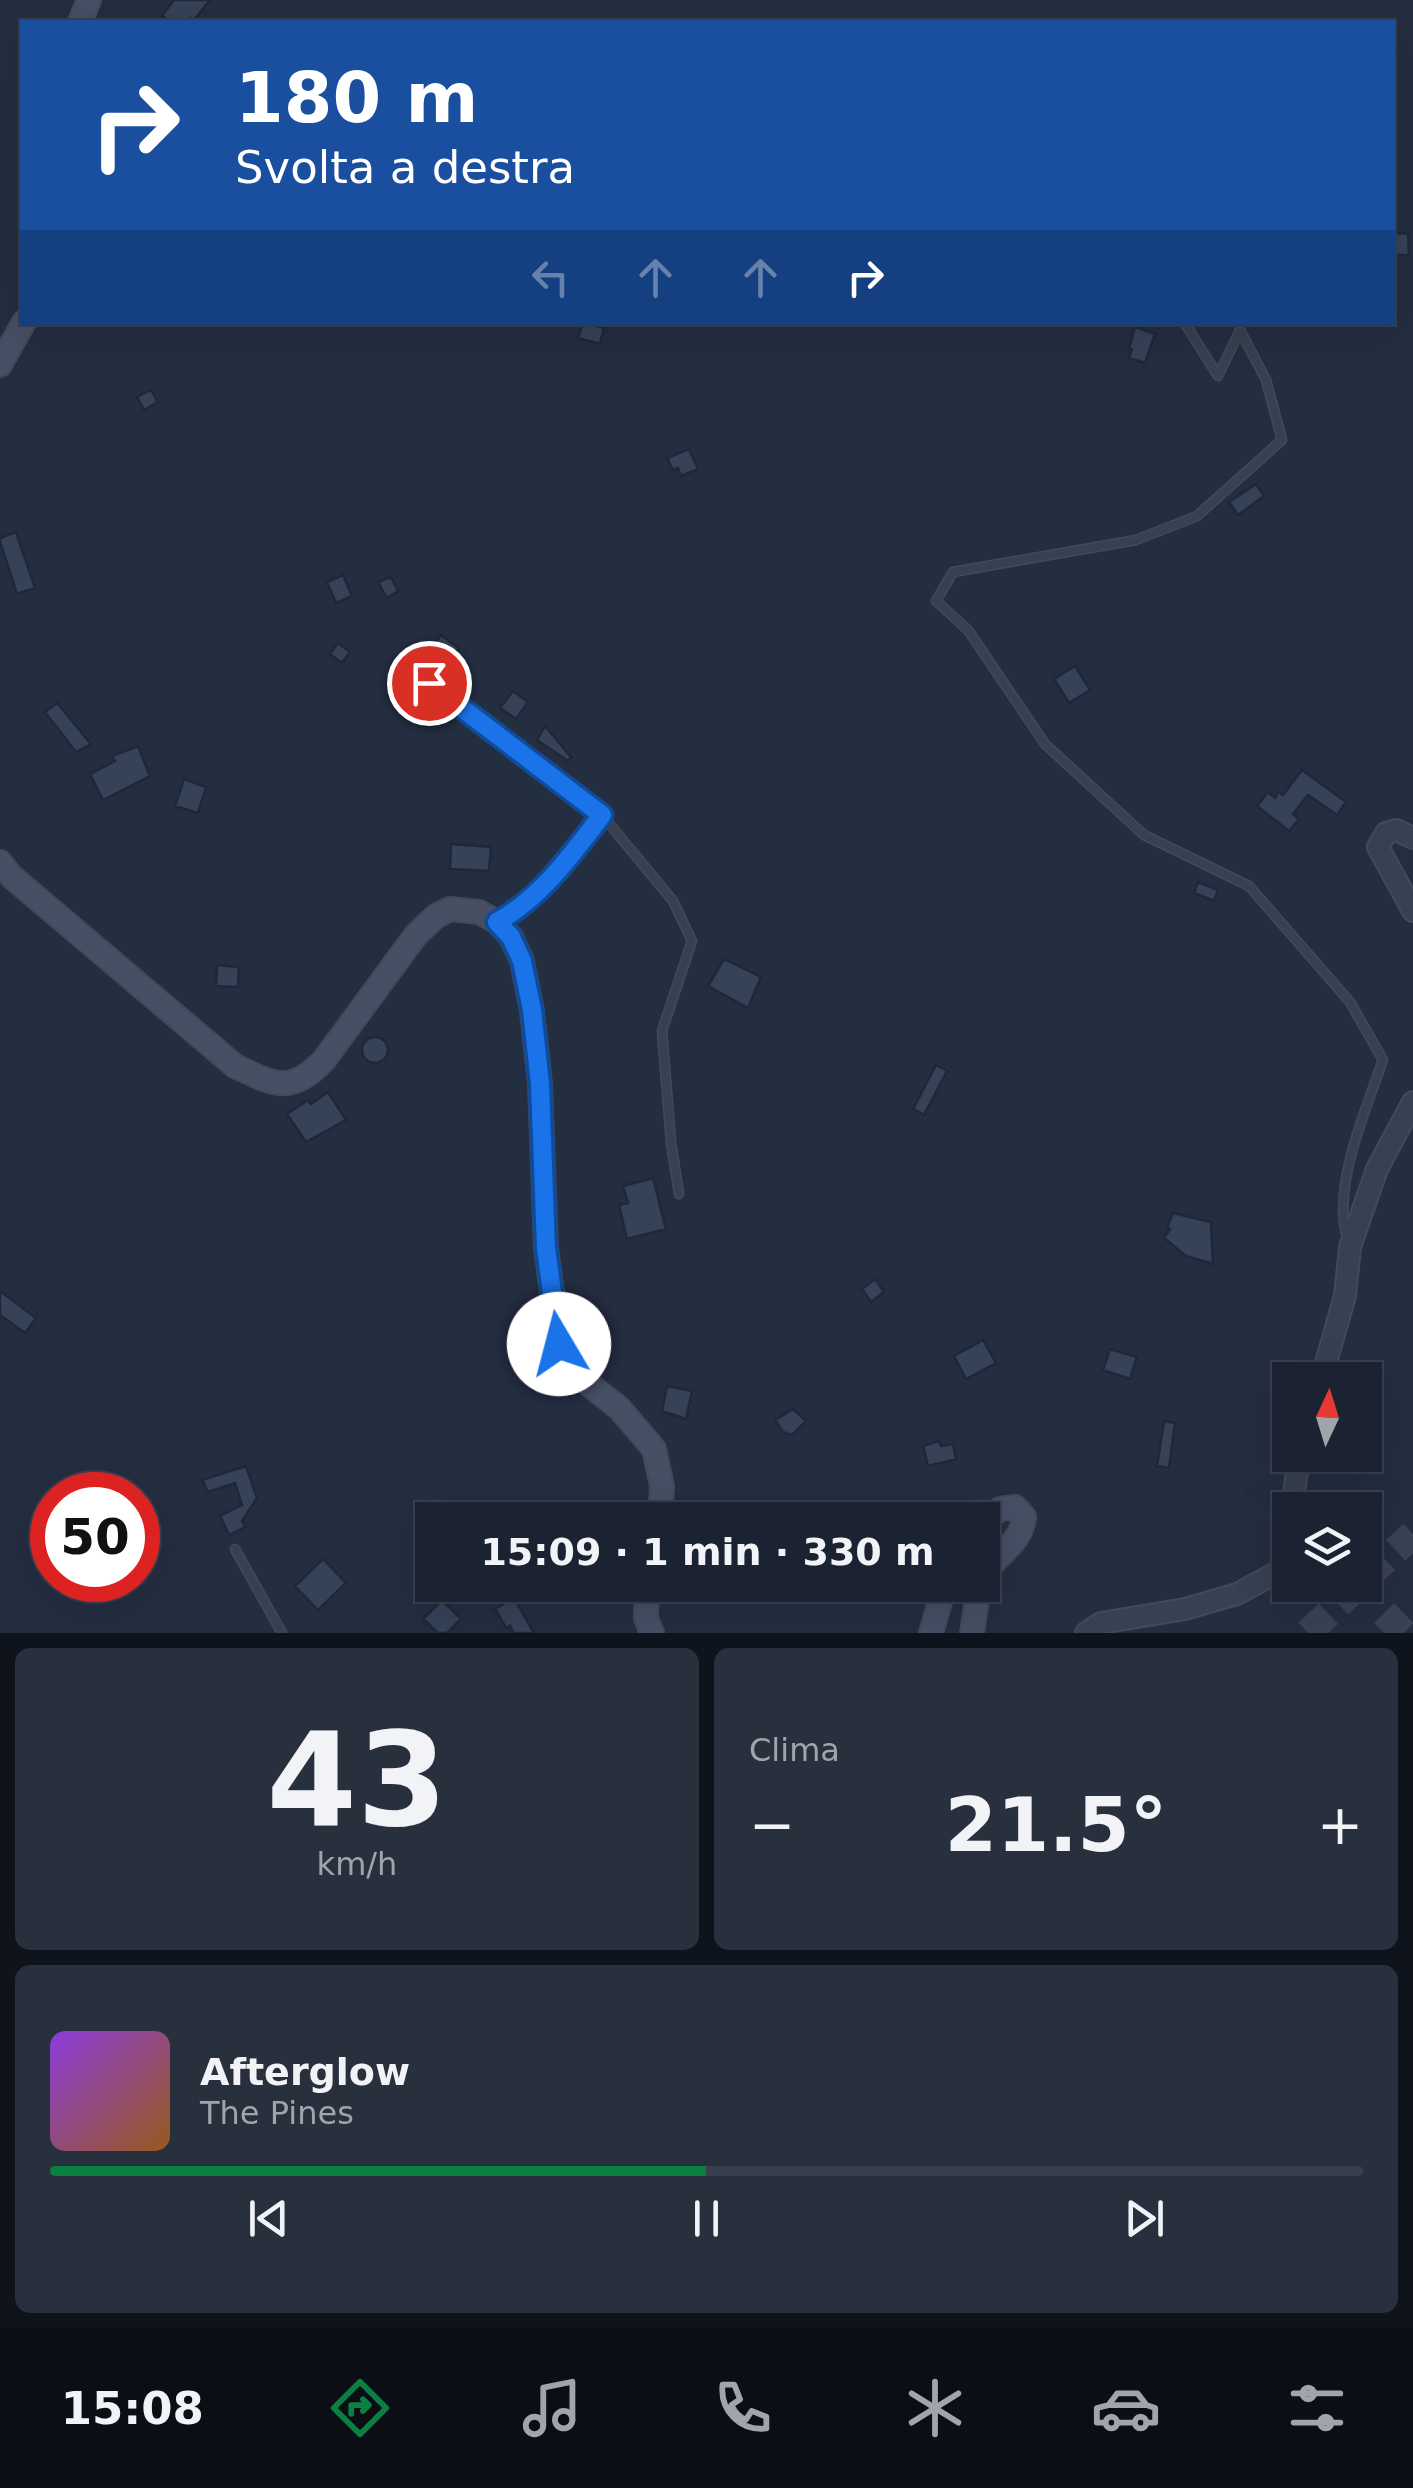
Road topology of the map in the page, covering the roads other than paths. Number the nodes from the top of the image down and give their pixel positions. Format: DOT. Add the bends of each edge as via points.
graph roads {
  1 [pos="22,325"];
  2 [pos="1186,325"];
  3 [pos="0,365"];
  4 [pos="429,683"];
  5 [pos="602,815"];
  6 [pos="1413,838"];
  7 [pos="0,862"];
  8 [pos="1413,911"];
  9 [pos="497,922"];
  10 [pos="1413,1102"];
  11 [pos="679,1194"];
  12 [pos="1350,1247"];
  13 [pos="1326,1362"];
  14 [pos="661,1502"];
  15 [pos="1000,1510"];
  16 [pos="235,1549"];
  17 [pos="1000,1553"];
  18 [pos="1272,1575"];
  19 [pos="646,1602"];
  20 [pos="940,1602"];
  21 [pos="977,1602"];
  22 [pos="282,1633"];
  23 [pos="652,1633"];
  24 [pos="931,1633"];
  25 [pos="972,1633"];
  26 [pos="1086,1633"];
  1 -- 3 [label="main road"];
  2 -- 12 [label="lane" via="1218,376 1240,330 1266,380 1282,440 1197,516 1136,540 953,572 936,601 968,630 1045,744 1144,835 1249,886 1350,1002 1383,1060 1348,1166 1343,1223"];
  4 -- 5 [label="lane"];
  5 -- 9 [label="lane" via="561,869"];
  5 -- 11 [label="lane" via="673,901 692,941 662,1031"];
  6 -- 8 [label="street" via="1386,832 1378,847"];
  7 -- 9 [label="main road" via="235,1066 274,1084 294,1084 324,1060 436,916 464,909"];
  9 -- 14 [label="main road" via="522,961 532,1010 546,1248 559,1344 572,1371 619,1408 654,1449"];
  10 -- 12 [label="street" via="1378,1170"];
  12 -- 13 [label="street" via="1345,1296"];
  15 -- 17 [label="main road" via="1015,1507 1024,1516 1016,1540"];
  16 -- 22 [label="lane"];
  18 -- 26 [label="street" via="1237,1594 1101,1623"];
  19 -- 23 [label="main road"];
  20 -- 24 [label="main road"];
  21 -- 25 [label="main road"];
}
